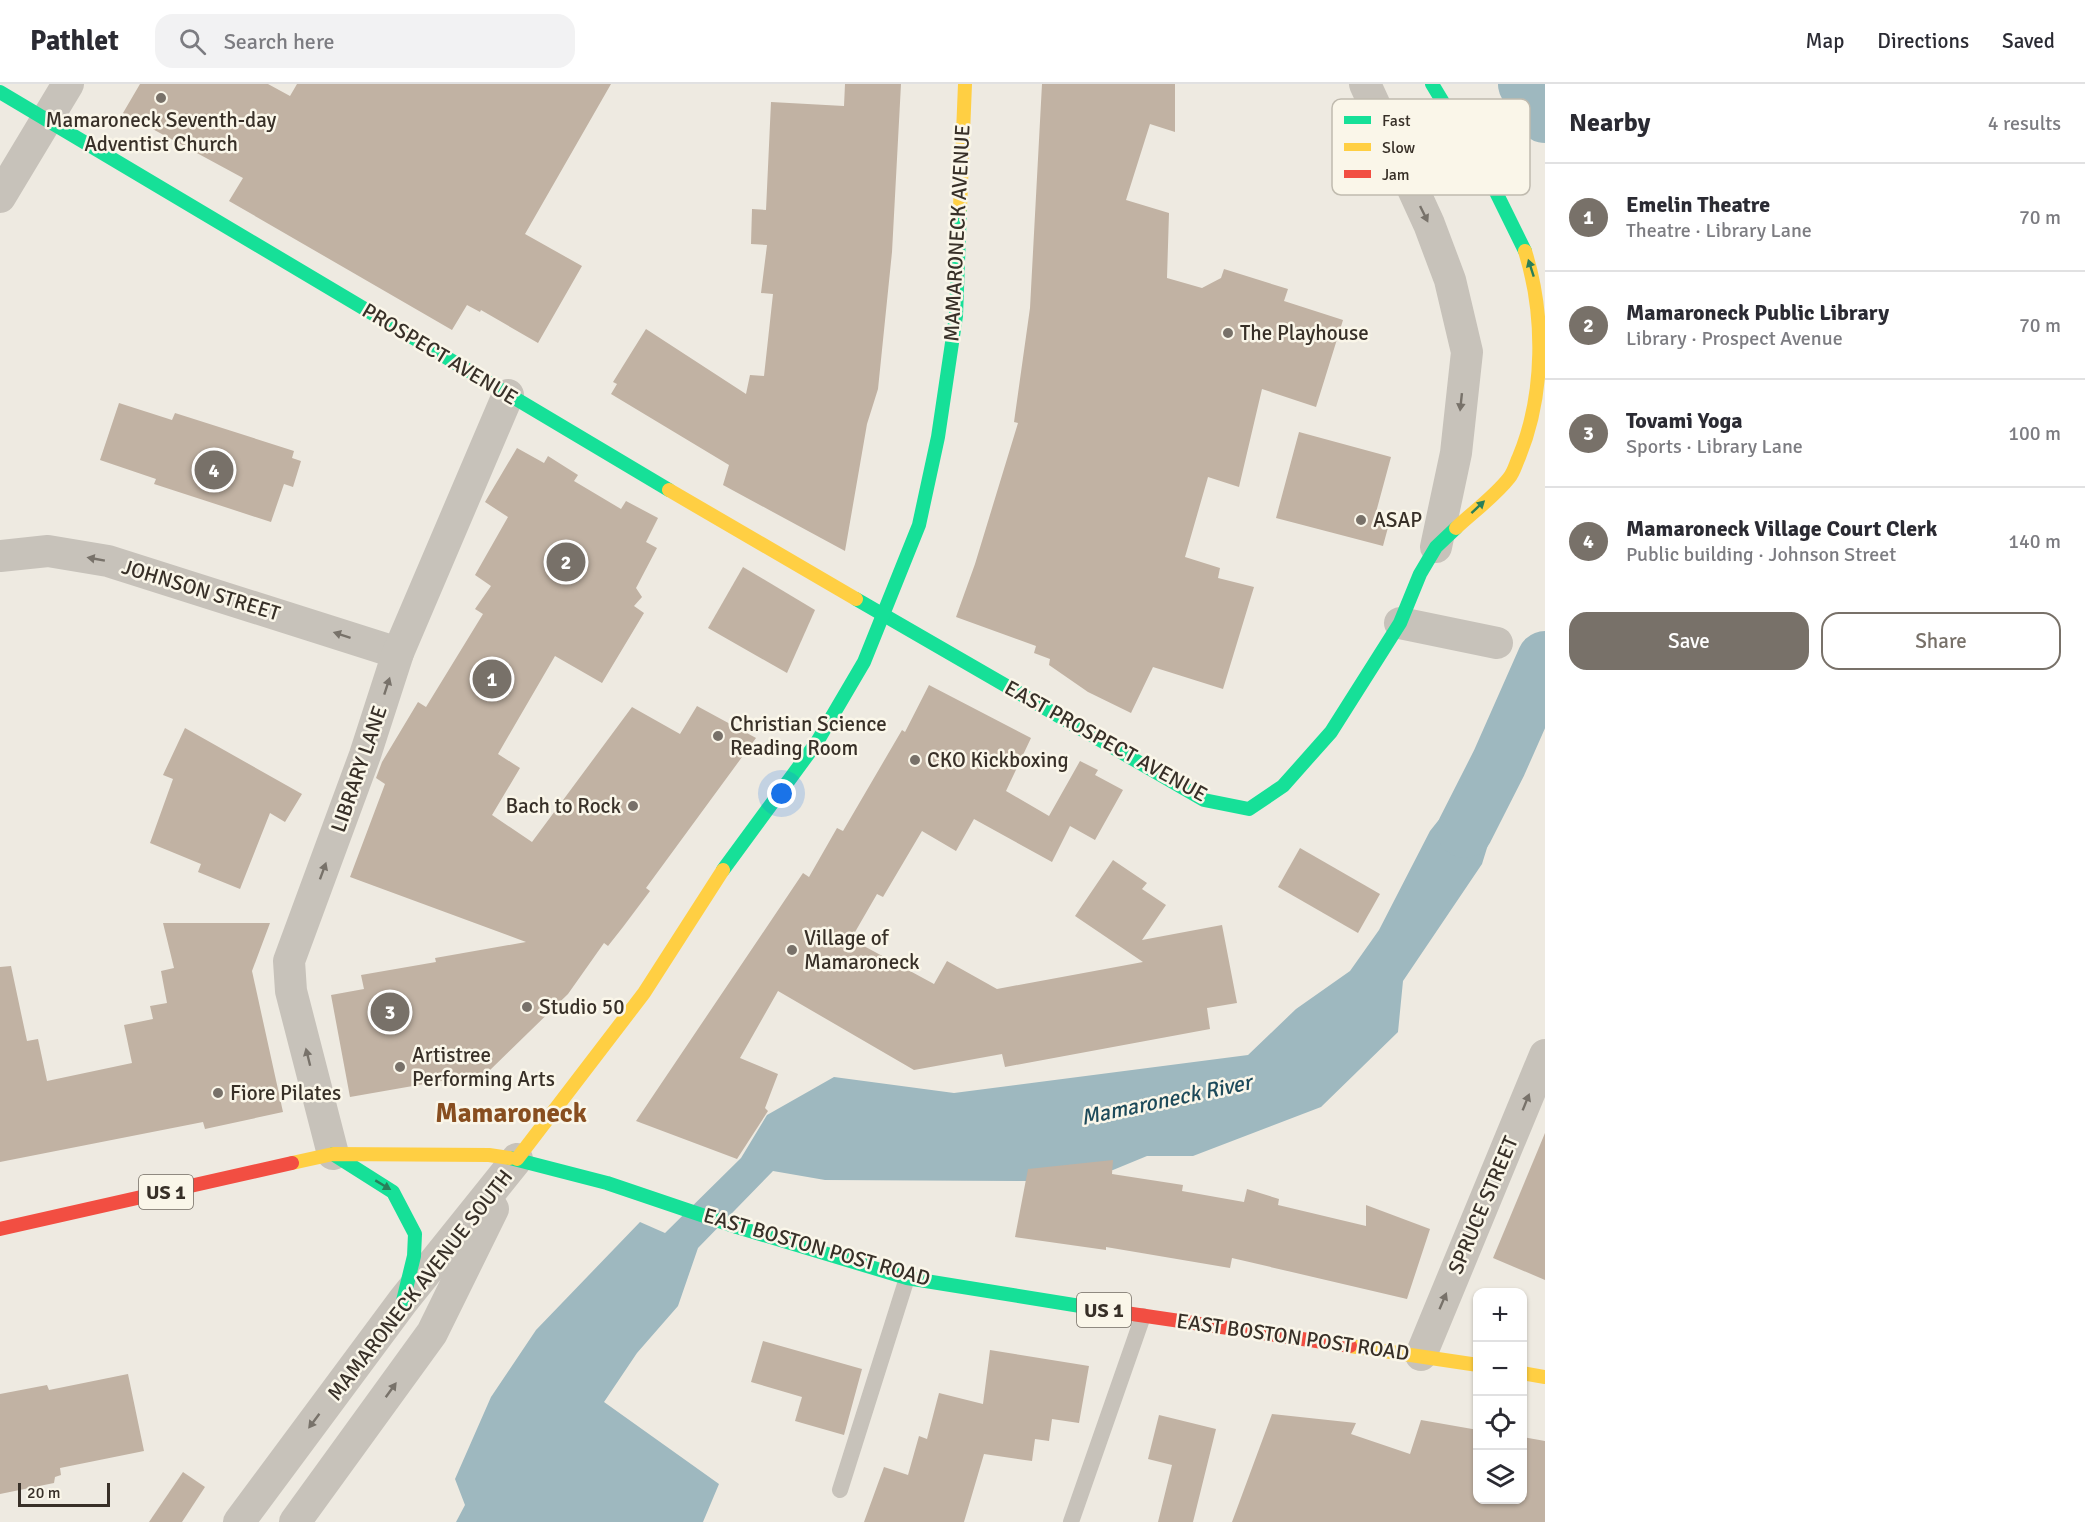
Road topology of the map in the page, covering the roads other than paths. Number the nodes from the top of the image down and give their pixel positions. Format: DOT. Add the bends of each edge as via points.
graph roads {
  1 [pos="68,84"];
  2 [pos="965,84"];
  3 [pos="1365,84"];
  4 [pos="1432,84"];
  5 [pos="0,92"];
  6 [pos="1372,99"];
  7 [pos="1441,99"];
  8 [pos="46,120"];
  9 [pos="1416,195"];
  10 [pos="1498,195"];
  11 [pos="0,197"];
  12 [pos="508,395"];
  13 [pos="1436,547"];
  14 [pos="0,556"];
  15 [pos="882,613"];
  16 [pos="1400,623"];
  17 [pos="1497,643"];
  18 [pos="398,653"];
  19 [pos="1545,1054"];
  20 [pos="333,1154"];
  21 [pos="517,1159"];
  22 [pos="0,1229"];
  23 [pos="907,1278"];
  24 [pos="403,1301"];
  25 [pos="1143,1316"];
  26 [pos="1421,1355"];
  27 [pos="1473,1364"];
  28 [pos="1527,1374"];
  29 [pos="1545,1377"];
  30 [pos="840,1490"];
  31 [pos="239,1522"];
  32 [pos="295,1522"];
  33 [pos="1071,1522"];
  1 -- 8 [label="street"];
  2 -- 15 [label="main road, MAMARONECK AVENUE" via="956,316 938,437 919,525"];
  3 -- 6 [label="street, one-way"];
  7 -- 4 [label="main road, EAST PROSPECT AVENUE, one-way"];
  5 -- 8 [label="main road, PROSPECT AVENUE"];
  8 -- 11 [label="street"];
  8 -- 12 [label="main road, PROSPECT AVENUE"];
  9 -- 13 [label="street, one-way" via="1450,280 1467,352 1456,453"];
  13 -- 10 [label="main road, EAST PROSPECT AVENUE, one-way" via="1510,477 1527,438 1538,382 1541,338 1534,276 1522,241"];
  12 -- 15 [label="main road, PROSPECT AVENUE"];
  12 -- 18 [label="street, LIBRARY LANE"];
  13 -- 16 [label="main road, EAST PROSPECT AVENUE"];
  18 -- 14 [label="street, JOHNSON STREET, one-way" via="108,561 48,550"];
  15 -- 16 [label="main road, EAST PROSPECT AVENUE" via="1204,800 1249,808 1283,786 1331,732"];
  15 -- 21 [label="main road, MAMARONECK AVENUE" via="864,662 817,742 716,880 644,993"];
  16 -- 17 [label="street"];
  20 -- 18 [label="street, LIBRARY LANE, one-way" via="291,992 289,961"];
  26 -- 19 [label="street, SPRUCE STREET, one-way"];
  20 -- 21 [label="main road, US 1" via="489,1155"];
  20 -- 22 [label="main road, US 1"];
  20 -- 24 [label="main road, one-way" via="393,1192 415,1234"];
  21 -- 23 [label="main road, EAST BOSTON POST ROAD / US 1"];
  21 -- 24 [label="street, MAMARONECK AVENUE SOUTH"];
  32 -- 21 [label="street, MAMARONECK AVENUE SOUTH, one-way" via="432,1333"];
  23 -- 25 [label="main road, EAST BOSTON POST ROAD / US 1"];
  23 -- 30 [label="lane"];
  24 -- 31 [label="street, MAMARONECK AVENUE SOUTH, one-way"];
  25 -- 26 [label="main road, EAST BOSTON POST ROAD / US 1"];
  25 -- 33 [label="lane"];
  26 -- 27 [label="main road, EAST BOSTON POST ROAD / US 1"];
  28 -- 29 [label="main road"];
}
